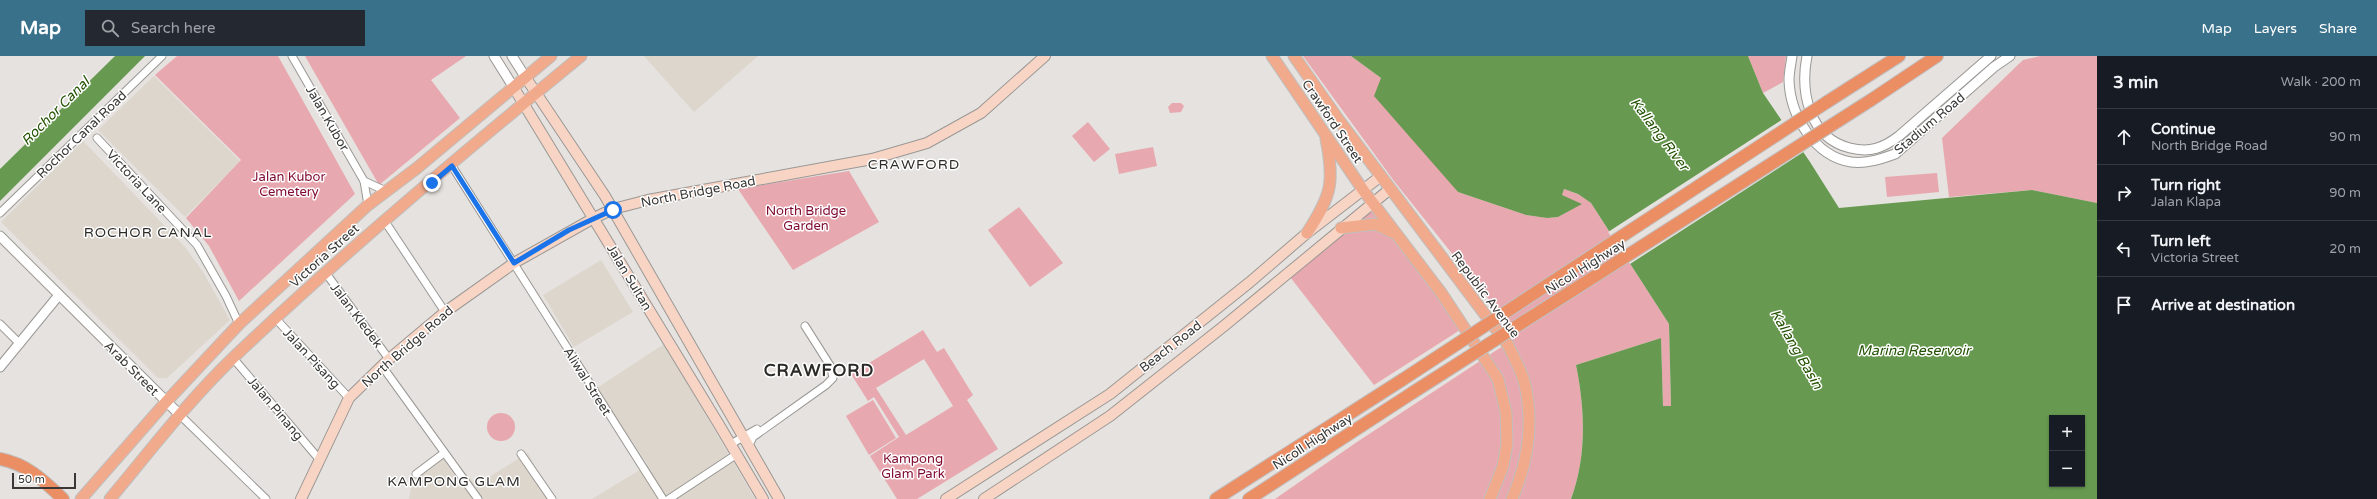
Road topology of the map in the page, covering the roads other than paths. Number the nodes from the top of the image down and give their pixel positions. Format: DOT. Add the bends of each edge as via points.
graph roads {
  1 [pos="162,56"];
  2 [pos="292,56"];
  3 [pos="494,56"];
  4 [pos="512,56"];
  5 [pos="551,56"];
  6 [pos="581,56"];
  7 [pos="1045,56"];
  8 [pos="1272,56"];
  9 [pos="1294,56"];
  10 [pos="1792,56"];
  11 [pos="1807,56"];
  12 [pos="1899,56"];
  13 [pos="1937,56"];
  14 [pos="1991,56"];
  15 [pos="2010,56"];
  16 [pos="526,78"];
  17 [pos="514,88"];
  18 [pos="536,94"];
  19 [pos="524,104"];
  20 [pos="1324,133"];
  21 [pos="96,138"];
  22 [pos="452,166"];
  23 [pos="1381,176"];
  24 [pos="364,181"];
  25 [pos="1390,188"];
  26 [pos="1363,190"];
  27 [pos="386,191"];
  28 [pos="1373,201"];
  29 [pos="368,205"];
  30 [pos="613,210"];
  31 [pos="0,213"];
  32 [pos="594,218"];
  33 [pos="384,220"];
  34 [pos="1317,226"];
  35 [pos="1341,228"];
  36 [pos="1307,233"];
  37 [pos="0,236"];
  38 [pos="1400,237"];
  39 [pos="1329,238"];
  40 [pos="514,263"];
  41 [pos="325,272"];
  42 [pos="59,295"];
  43 [pos="445,312"];
  44 [pos="276,319"];
  45 [pos="0,324"];
  46 [pos="239,324"];
  47 [pos="805,326"];
  48 [pos="20,344"];
  49 [pos="233,358"];
  50 [pos="385,362"];
  51 [pos="0,367"];
  52 [pos="349,398"];
  53 [pos="166,402"];
  54 [pos="180,415"];
  55 [pos="778,417"];
  56 [pos="743,438"];
  57 [pos="731,444"];
  58 [pos="748,447"];
  59 [pos="444,453"];
  60 [pos="521,454"];
  61 [pos="737,454"];
  62 [pos="0,459"];
  63 [pos="319,459"];
  64 [pos="416,474"];
  65 [pos="62,499"];
  66 [pos="81,499"];
  67 [pos="110,499"];
  68 [pos="266,499"];
  69 [pos="301,499"];
  70 [pos="478,499"];
  71 [pos="552,499"];
  72 [pos="663,499"];
  73 [pos="668,499"];
  74 [pos="762,499"];
  75 [pos="779,499"];
  76 [pos="946,499"];
  77 [pos="984,499"];
  78 [pos="1216,499"];
  79 [pos="1249,499"];
  80 [pos="1490,499"];
  81 [pos="1512,499"];
  1 -- 31 [label="street, Rochor Canal Road"];
  2 -- 24 [label="street, Jalan Kubor"];
  3 -- 17 [label="street, Jalan Sultan"];
  4 -- 16 [label="street, Jalan Sultan"];
  5 -- 16 [label="main road, Victoria Street"];
  6 -- 18 [label="main road, Victoria Street"];
  7 -- 30 [label="main road, North Bridge Road" via="981,113 927,143 872,159 648,200"];
  8 -- 20 [label="main road, Crawford Street"];
  9 -- 23 [label="main road, Crawford Street"];
  10 -- 15 [label="street, Stadium Road" via="1789,80 1792,100 1804,128 1819,147 1834,158 1852,162 1876,161 1895,154 1994,67"];
  11 -- 14 [label="street, Stadium Road" via="1804,70 1806,97 1814,121 1830,140 1841,146 1871,150 1886,146 1899,136"];
  12 -- 78 [label="highway, Nicoll Highway, bridge"];
  13 -- 79 [label="highway, Nicoll Highway, bridge"];
  16 -- 17 [label="main road, Victoria Street"];
  16 -- 18 [label="main road, Jalan Sultan"];
  17 -- 19 [label="main road, Jalan Sultan"];
  17 -- 27 [label="main road, Victoria Street"];
  18 -- 19 [label="main road, Victoria Street"];
  18 -- 30 [label="main road, Jalan Sultan"];
  19 -- 22 [label="main road, Victoria Street"];
  19 -- 32 [label="main road, Jalan Sultan"];
  20 -- 26 [label="main road, Crawford Street"];
  20 -- 36 [label="main road" via="1330,166 1330,190 1324,206"];
  21 -- 46 [label="street, Victoria Lane" via="197,245"];
  22 -- 33 [label="main road, Victoria Street"];
  22 -- 40 [label="street, Aliwal Street"];
  23 -- 25 [label="main road, Crawford Street"];
  23 -- 26 [label="main road, Beach Road"];
  24 -- 27 [label="street"];
  24 -- 29 [label="street, Jalan Kubor"];
  25 -- 28 [label="main road, Beach Road"];
  25 -- 81 [label="main road, Republic Avenue" via="1508,345 1524,383 1529,411 1529,445 1522,475"];
  26 -- 28 [label="main road, Crawford Street"];
  26 -- 34 [label="main road, Beach Road"];
  27 -- 29 [label="main road, Victoria Street"];
  28 -- 35 [label="main road, Beach Road"];
  28 -- 38 [label="main road"];
  29 -- 46 [label="main road, Victoria Street"];
  30 -- 32 [label="main road, North Bridge Road"];
  30 -- 56 [label="main road, Jalan Sultan"];
  32 -- 40 [label="main road, North Bridge Road"];
  32 -- 57 [label="main road, Jalan Sultan"];
  33 -- 41 [label="main road, Victoria Street"];
  33 -- 43 [label="street"];
  34 -- 36 [label="main road, Beach Road"];
  34 -- 39 [label="main road" via="1326,229"];
  35 -- 38 [label="main road" via="1374,224"];
  35 -- 39 [label="main road, Beach Road"];
  36 -- 76 [label="main road, Beach Road" via="1110,394"];
  37 -- 42 [label="street, Arab Street"];
  38 -- 80 [label="main road" via="1442,294 1498,379 1506,412 1507,444 1503,466"];
  39 -- 77 [label="main road, Beach Road" via="1224,326 1110,416"];
  40 -- 43 [label="main road, North Bridge Road"];
  40 -- 72 [label="street, Aliwal Street"];
  41 -- 44 [label="main road, Victoria Street"];
  41 -- 50 [label="street, Jalan Kledek"];
  42 -- 48 [label="street"];
  42 -- 53 [label="street, Arab Street"];
  43 -- 50 [label="main road, North Bridge Road"];
  44 -- 49 [label="main road, Victoria Street"];
  44 -- 52 [label="street, Jalan Pisang"];
  45 -- 48 [label="street"];
  46 -- 53 [label="main road, Victoria Street"];
  47 -- 55 [label="street" via="831,367 833,378"];
  48 -- 51 [label="street"];
  49 -- 54 [label="main road, Victoria Street"];
  49 -- 63 [label="street, Jalan Pinang"];
  50 -- 52 [label="main road, North Bridge Road"];
  50 -- 59 [label="street, Jalan Kledek"];
  52 -- 63 [label="main road, North Bridge Road"];
  53 -- 54 [label="street, Arab Street"];
  53 -- 66 [label="main road, Victoria Street"];
  54 -- 67 [label="main road, Victoria Street"];
  54 -- 68 [label="street, Arab Street"];
  55 -- 56 [label="street"];
  55 -- 58 [label="street" via="753,436"];
  56 -- 57 [label="street"];
  56 -- 58 [label="main road, Jalan Sultan"];
  57 -- 61 [label="main road, Jalan Sultan"];
  58 -- 75 [label="main road, Jalan Sultan"];
  59 -- 64 [label="street"];
  59 -- 70 [label="street, Jalan Kledek"];
  60 -- 71 [label="street"];
  61 -- 73 [label="street"];
  61 -- 74 [label="main road, Jalan Sultan"];
  62 -- 65 [label="highway" via="30,470"];
  63 -- 69 [label="main road, North Bridge Road"];
}
